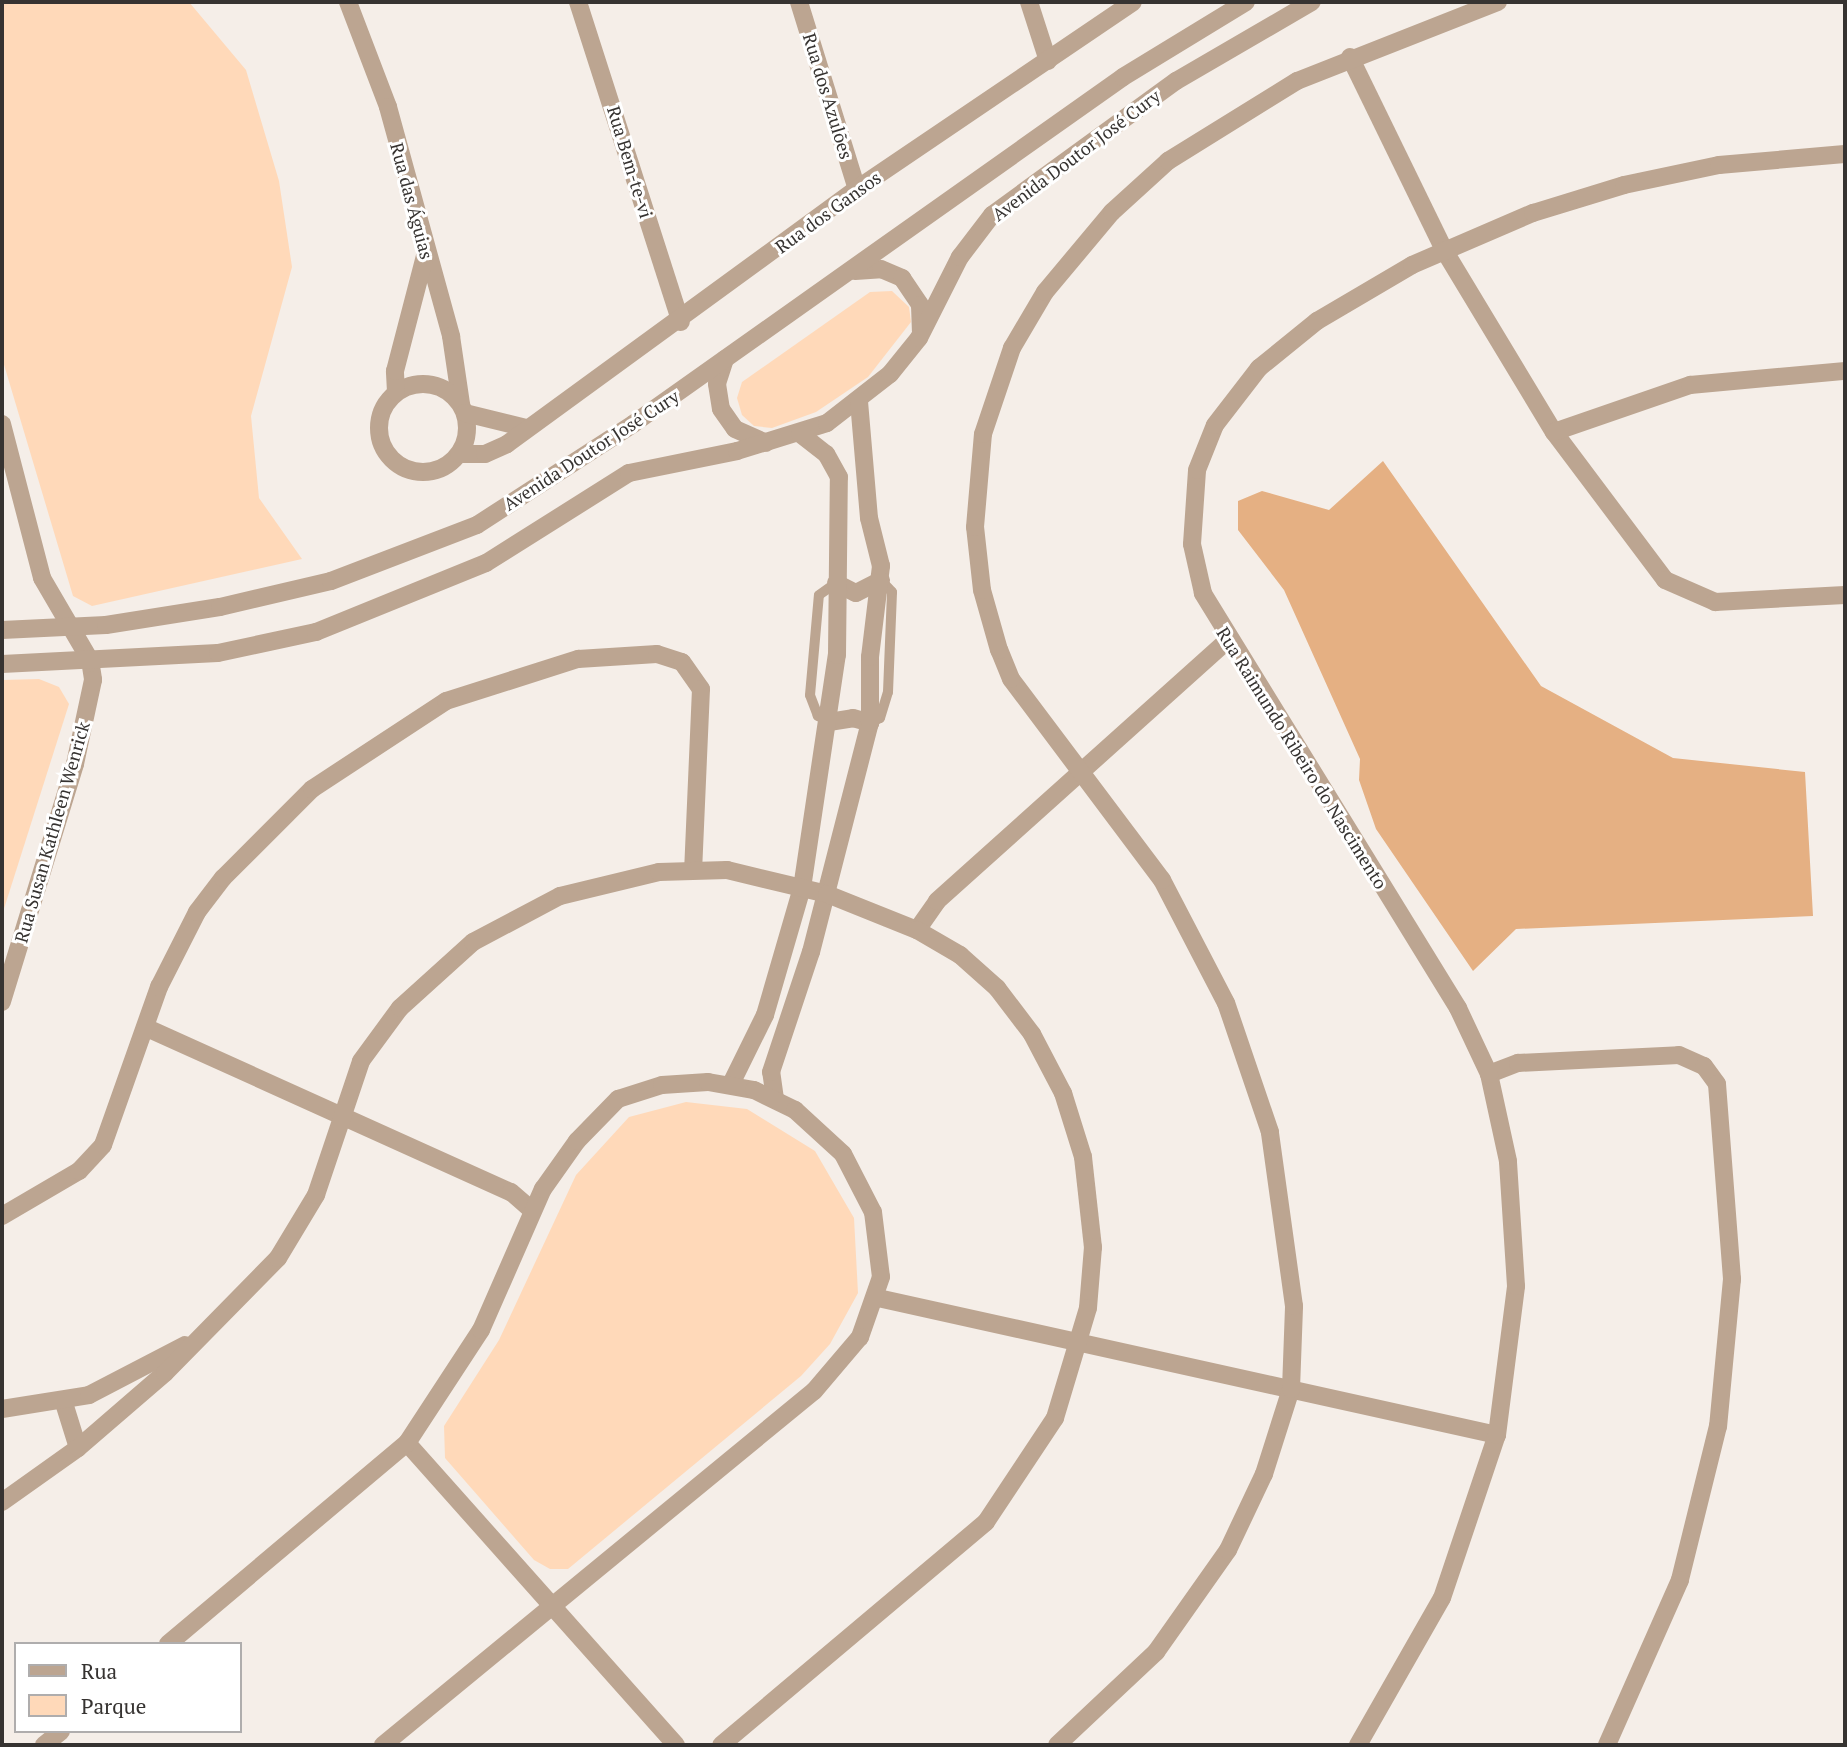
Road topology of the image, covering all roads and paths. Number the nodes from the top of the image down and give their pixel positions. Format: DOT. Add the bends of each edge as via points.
graph roads {
  1 [pos="348,2"];
  2 [pos="578,2"];
  3 [pos="799,2"];
  4 [pos="1029,2"];
  5 [pos="1133,2"];
  6 [pos="1246,2"];
  7 [pos="1312,2"];
  8 [pos="1498,2"];
  9 [pos="1350,57"];
  10 [pos="1048,61"];
  11 [pos="1845,153"];
  12 [pos="857,189"];
  13 [pos="1444,250"];
  14 [pos="425,256"];
  15 [pos="847,274"];
  16 [pos="681,322"];
  17 [pos="919,338"];
  18 [pos="725,359"];
  19 [pos="1845,371"];
  20 [pos="396,392"];
  21 [pos="859,401"];
  22 [pos="463,409"];
  23 [pos="2,424"];
  24 [pos="526,428"];
  25 [pos="1555,432"];
  26 [pos="800,434"];
  27 [pos="766,443"];
  28 [pos="459,454"];
  29 [pos="881,580"];
  30 [pos="836,583"];
  31 [pos="1845,595"];
  32 [pos="66,627"];
  33 [pos="2,630"];
  34 [pos="1228,640"];
  35 [pos="90,660"];
  36 [pos="2,664"];
  37 [pos="830,722"];
  38 [pos="870,723"];
  39 [pos="1078,771"];
  40 [pos="693,870"];
  41 [pos="802,888"];
  42 [pos="827,894"];
  43 [pos="917,930"];
  44 [pos="2,1002"];
  45 [pos="147,1028"];
  46 [pos="1489,1074"];
  47 [pos="731,1084"];
  48 [pos="775,1099"];
  49 [pos="338,1114"];
  50 [pos="533,1210"];
  51 [pos="2,1216"];
  52 [pos="878,1298"];
  53 [pos="191,1341"];
  54 [pos="1081,1343"];
  55 [pos="1291,1389"];
  56 [pos="64,1403"];
  57 [pos="2,1409"];
  58 [pos="1497,1434"];
  59 [pos="407,1443"];
  60 [pos="78,1448"];
  61 [pos="2,1502"];
  62 [pos="553,1606"];
  63 [pos="170,1642"];
  64 [pos="59,1733"];
  65 [pos="44,1745"];
  66 [pos="383,1745"];
  67 [pos="677,1745"];
  68 [pos="721,1745"];
  69 [pos="1056,1745"];
  70 [pos="1357,1745"];
  71 [pos="1607,1745"];
  1 -- 14 [label="street, Rua das Águias" via="376,67"];
  2 -- 16 [label="street, Rua Bem-te-vi"];
  3 -- 12 [label="street, Rua dos Azulões"];
  4 -- 10 [label="street"];
  5 -- 10 [label="street, Rua dos Gansos"];
  6 -- 15 [label="street, Avenida Doutor José Cury" via="1123,77"];
  7 -- 17 [label="street, Avenida Doutor José Cury" via="1176,81 992,215 960,257"];
  8 -- 9 [label="street"];
  9 -- 13 [label="street"];
  9 -- 39 [label="street" via="1230,117 1139,185 1045,292 1000,376 976,485 982,590 1011,680"];
  10 -- 12 [label="street, Rua dos Gansos"];
  11 -- 13 [label="street, Rua Raimundo Ribeiro do Nascimento" via="1731,163 1624,185"];
  12 -- 16 [label="street, Rua dos Gansos"];
  13 -- 25 [label="street"];
  13 -- 34 [label="street, Rua Raimundo Ribeiro do Nascimento" via="1379,281 1307,328 1242,385 1215,425 1195,482 1192,544 1203,593"];
  14 -- 20 [label="street" via="395,371"];
  14 -- 22 [label="street, Rua das Águias" via="451,336"];
  15 -- 17 [label="street" via="869,268 902,278 920,305"];
  15 -- 18 [label="street, Avenida Doutor José Cury"];
  16 -- 24 [label="street, Rua dos Gansos"];
  17 -- 21 [label="street, Avenida Doutor José Cury"];
  18 -- 27 [label="street" via="717,384 721,409 744,436"];
  18 -- 32 [label="street, Avenida Doutor José Cury" via="477,525 331,581 220,607"];
  19 -- 25 [label="street" via="1690,385"];
  20 -- 22 [label="street" via="438,386"];
  20 -- 28 [label="street" via="378,428 397,464 423,472"];
  21 -- 26 [label="street, Avenida Doutor José Cury"];
  21 -- 29 [label="street"];
  22 -- 24 [label="street"];
  22 -- 28 [label="street"];
  23 -- 32 [label="street" via="42,578"];
  24 -- 28 [label="street, Rua dos Gansos" via="485,454"];
  25 -- 31 [label="street" via="1678,589 1716,602"];
  26 -- 27 [label="street, Avenida Doutor José Cury"];
  26 -- 30 [label="street" via="826,454 839,477"];
  27 -- 35 [label="street, Avenida Doutor José Cury" via="629,473 486,563 316,632 218,653"];
  29 -- 30 [label="street" via="856,593"];
  29 -- 38 [label="street" via="870,657"];
  30 -- 37 [label="street"];
  32 -- 33 [label="street, Avenida Doutor José Cury"];
  32 -- 35 [label="street"];
  34 -- 39 [label="street"];
  34 -- 46 [label="street, Rua Raimundo Ribeiro do Nascimento" via="1458,1008"];
  35 -- 36 [label="street, Avenida Doutor José Cury"];
  35 -- 44 [label="street, Rua Susan Kathleen Wenrick" via="93,680 75,764"];
  37 -- 38 [label="street" via="853,718"];
  37 -- 41 [label="street"];
  38 -- 42 [label="street"];
  39 -- 43 [label="street" via="936,901"];
  39 -- 55 [label="street" via="1174,900 1243,1045 1286,1218 1294,1306"];
  40 -- 41 [label="street" via="738,872"];
  40 -- 45 [label="street" via="701,689 690,670 657,654 534,670 420,715 345,763 280,817 197,912 159,987"];
  40 -- 49 [label="street" via="626,877 560,896 473,942 422,984 379,1034"];
  41 -- 42 [label="street"];
  41 -- 47 [label="street" via="765,1015"];
  42 -- 43 [label="street"];
  42 -- 48 [label="street" via="771,1072"];
  43 -- 54 [label="street" via="997,988 1032,1034 1063,1093 1083,1157 1092,1217"];
  45 -- 49 [label="street"];
  45 -- 51 [label="street" via="103,1145 71,1177"];
  46 -- 58 [label="street, Rua Raimundo Ribeiro do Nascimento" via="1508,1161 1516,1249 1511,1361"];
  46 -- 71 [label="street" via="1518,1063 1679,1055 1704,1066 1717,1084 1732,1267 1718,1426 1680,1580"];
  47 -- 48 [label="street"];
  47 -- 50 [label="street" via="685,1082 618,1100 571,1148"];
  48 -- 52 [label="street" via="813,1122 856,1172 878,1233"];
  49 -- 50 [label="street" via="511,1192"];
  49 -- 53 [label="street" via="305,1217 264,1274"];
  50 -- 59 [label="street" via="481,1330"];
  52 -- 54 [label="street"];
  52 -- 62 [label="street" via="846,1356 814,1391"];
  53 -- 56 [label="street"];
  53 -- 60 [label="street" via="165,1373"];
  54 -- 55 [label="street"];
  54 -- 68 [label="street" via="1042,1442 986,1522"];
  55 -- 58 [label="street"];
  55 -- 69 [label="street" via="1253,1499 1206,1585 1128,1683"];
  56 -- 57 [label="street"];
  56 -- 60 [label="street"];
  58 -- 70 [label="street, Rua Raimundo Ribeiro do Nascimento" via="1442,1598"];
  59 -- 62 [label="street"];
  59 -- 63 [label="street"];
  60 -- 61 [label="street"];
  62 -- 66 [label="street"];
  62 -- 67 [label="street"];
  64 -- 65 [label="street"];
}
